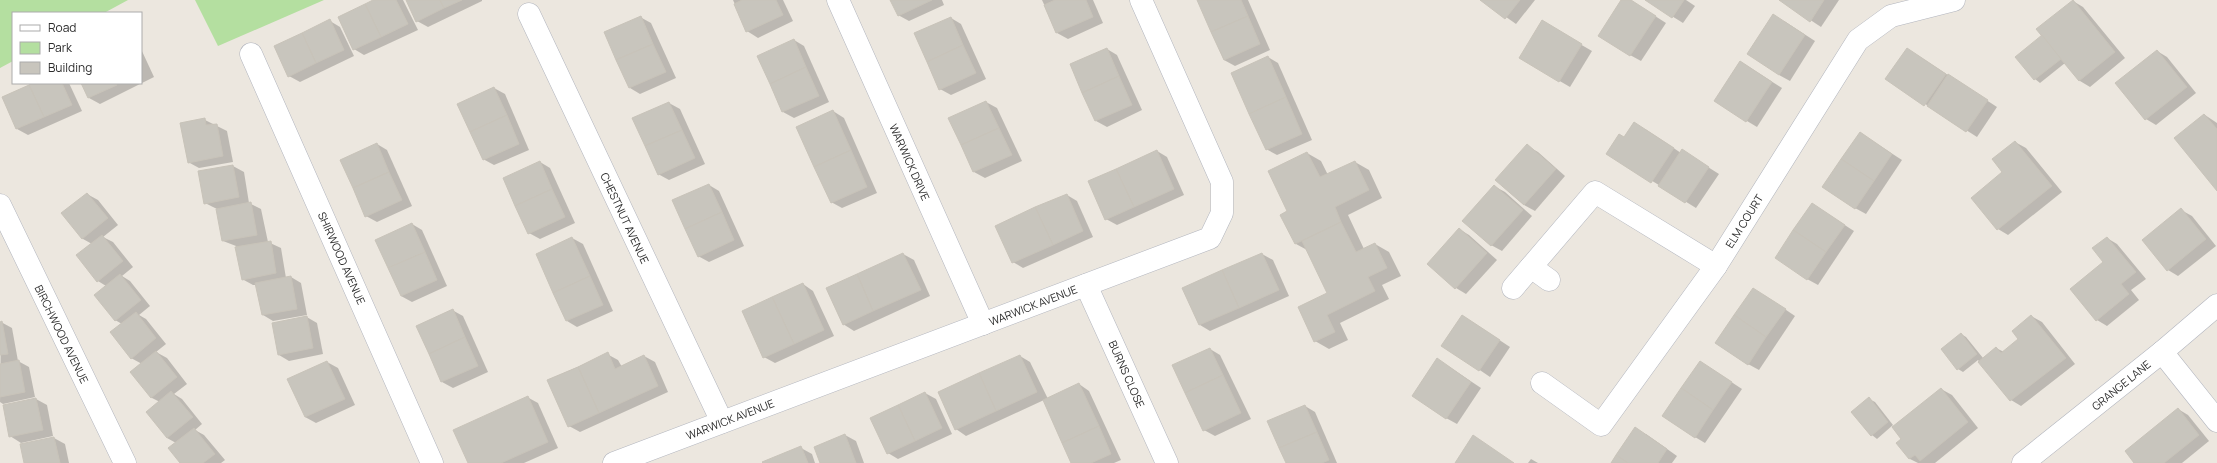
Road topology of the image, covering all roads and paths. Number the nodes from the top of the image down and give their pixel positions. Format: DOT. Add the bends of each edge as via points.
graph roads {
  1 [pos="838,0"];
  2 [pos="1141,0"];
  3 [pos="1954,0"];
  4 [pos="529,14"];
  5 [pos="251,54"];
  6 [pos="0,205"];
  7 [pos="1716,266"];
  8 [pos="1531,267"];
  9 [pos="1549,280"];
  10 [pos="1086,285"];
  11 [pos="1513,288"];
  12 [pos="2217,305"];
  13 [pos="982,324"];
  14 [pos="2162,352"];
  15 [pos="1542,383"];
  16 [pos="2217,421"];
  17 [pos="722,422"];
  18 [pos="125,463"];
  19 [pos="432,463"];
  20 [pos="614,463"];
  21 [pos="1167,463"];
  22 [pos="2023,463"];
  1 -- 13 [label="street, WARWICK DRIVE"];
  2 -- 10 [label="street, WARWICK AVENUE" via="1222,182 1222,213 1210,238"];
  3 -- 7 [label="street, ELM COURT" via="1891,16 1858,40"];
  4 -- 17 [label="street, CHESTNUT AVENUE"];
  5 -- 19 [label="street, SHIRWOOD AVENUE"];
  6 -- 18 [label="street, BIRCHWOOD AVENUE"];
  7 -- 8 [label="street" via="1595,192"];
  7 -- 15 [label="street, ELM COURT" via="1601,424"];
  8 -- 9 [label="street"];
  8 -- 11 [label="street"];
  10 -- 13 [label="street, WARWICK AVENUE"];
  10 -- 21 [label="street, BURNS CLOSE"];
  12 -- 14 [label="street, GRANGE LANE"];
  13 -- 17 [label="street, WARWICK AVENUE"];
  14 -- 16 [label="street"];
  14 -- 22 [label="street, GRANGE LANE"];
  17 -- 20 [label="street, WARWICK AVENUE"];
}
